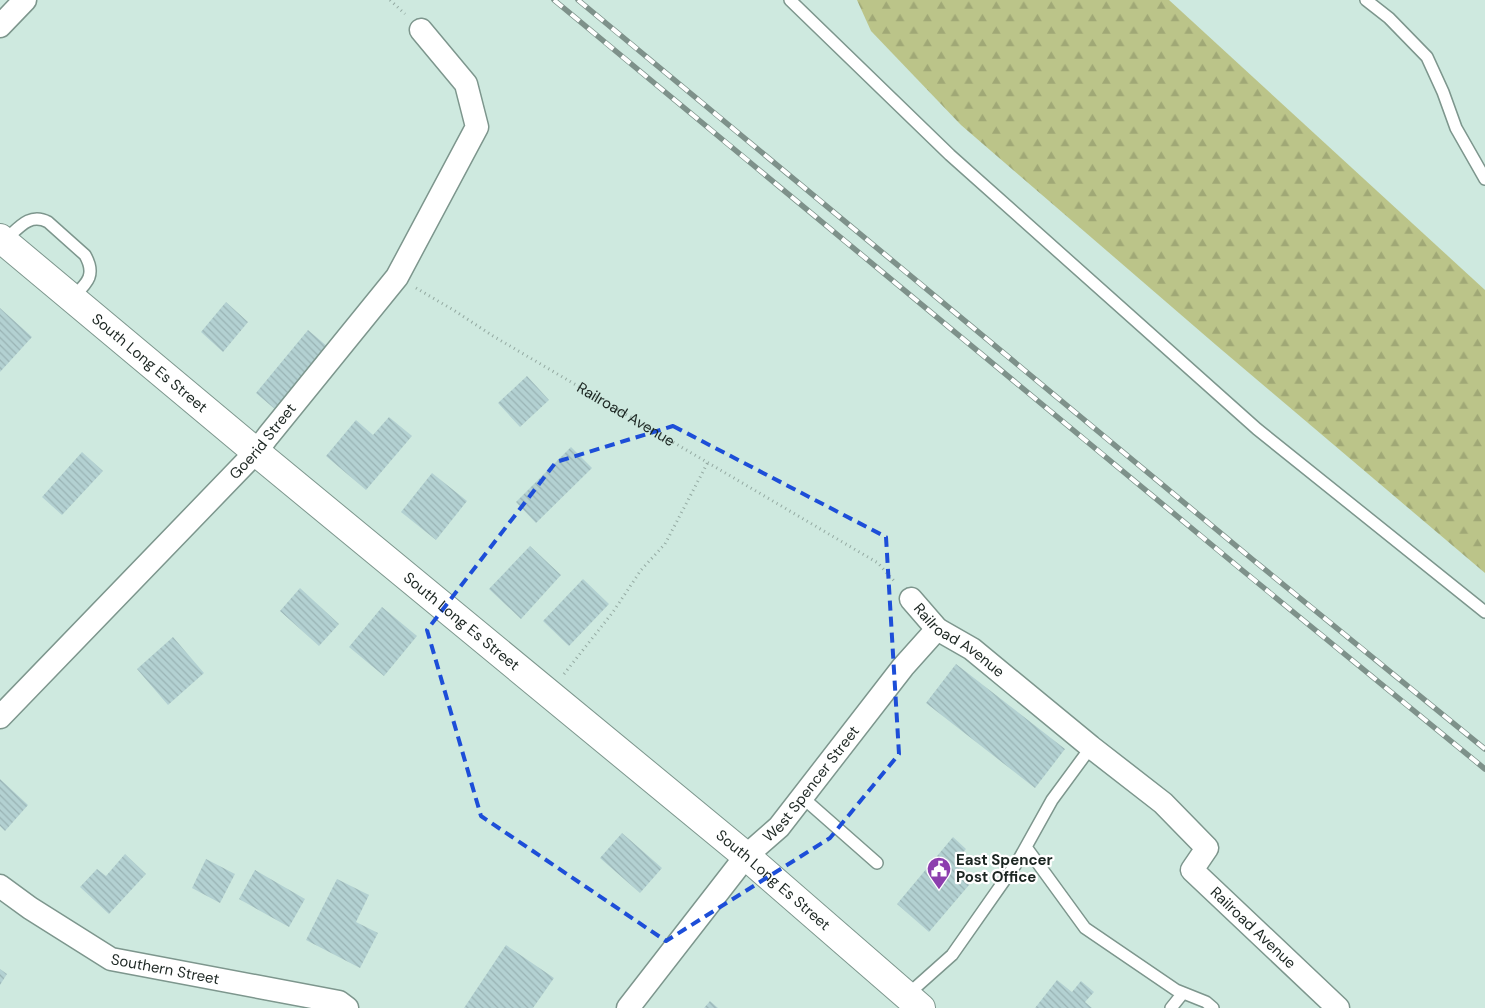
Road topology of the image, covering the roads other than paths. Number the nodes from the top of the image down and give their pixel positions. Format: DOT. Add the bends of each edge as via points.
graph roads {
  1 [pos="25,0"];
  2 [pos="790,0"];
  3 [pos="1366,0"];
  4 [pos="0,26"];
  5 [pos="421,30"];
  6 [pos="1485,179"];
  7 [pos="2,240"];
  8 [pos="72,298"];
  9 [pos="256,452"];
  10 [pos="911,599"];
  11 [pos="1485,612"];
  12 [pos="937,629"];
  13 [pos="0,717"];
  14 [pos="1091,747"];
  15 [pos="802,797"];
  16 [pos="1026,847"];
  17 [pos="746,856"];
  18 [pos="877,863"];
  19 [pos="0,886"];
  20 [pos="1184,993"];
  21 [pos="914,1002"];
  22 [pos="347,1008"];
  23 [pos="628,1008"];
  24 [pos="1171,1008"];
  25 [pos="1213,1008"];
  26 [pos="1338,1008"];
  1 -- 4 [label="street"];
  2 -- 11 [label="lane" via="950,156 1257,429"];
  3 -- 6 [label="lane" via="1389,18 1427,57 1456,128"];
  5 -- 9 [label="street, Goerid Street" via="466,84 477,127 397,277"];
  7 -- 8 [label="street, South Long Es Street"];
  7 -- 8 [label="lane" via="34,218 48,222 89,262 89,278"];
  8 -- 9 [label="street, South Long Es Street"];
  9 -- 13 [label="street, Goerid Street"];
  9 -- 17 [label="street, South Long Es Street"];
  10 -- 12 [label="street, Railroad Avenue"];
  12 -- 14 [label="street, Railroad Avenue" via="972,649"];
  12 -- 15 [label="street, West Spencer Street" via="903,667"];
  14 -- 16 [label="lane" via="1052,800"];
  14 -- 26 [label="street, Railroad Avenue" via="1163,803 1206,848 1192,870"];
  15 -- 17 [label="street, West Spencer Street" via="779,827"];
  15 -- 18 [label="lane"];
  16 -- 20 [label="lane" via="1085,928"];
  16 -- 21 [label="lane" via="952,955"];
  17 -- 21 [label="street, South Long Es Street"];
  17 -- 23 [label="street, West Spencer Street"];
  19 -- 22 [label="street, Southern Street" via="110,959 340,1002"];
  20 -- 24 [label="lane"];
  20 -- 25 [label="lane"];
}
